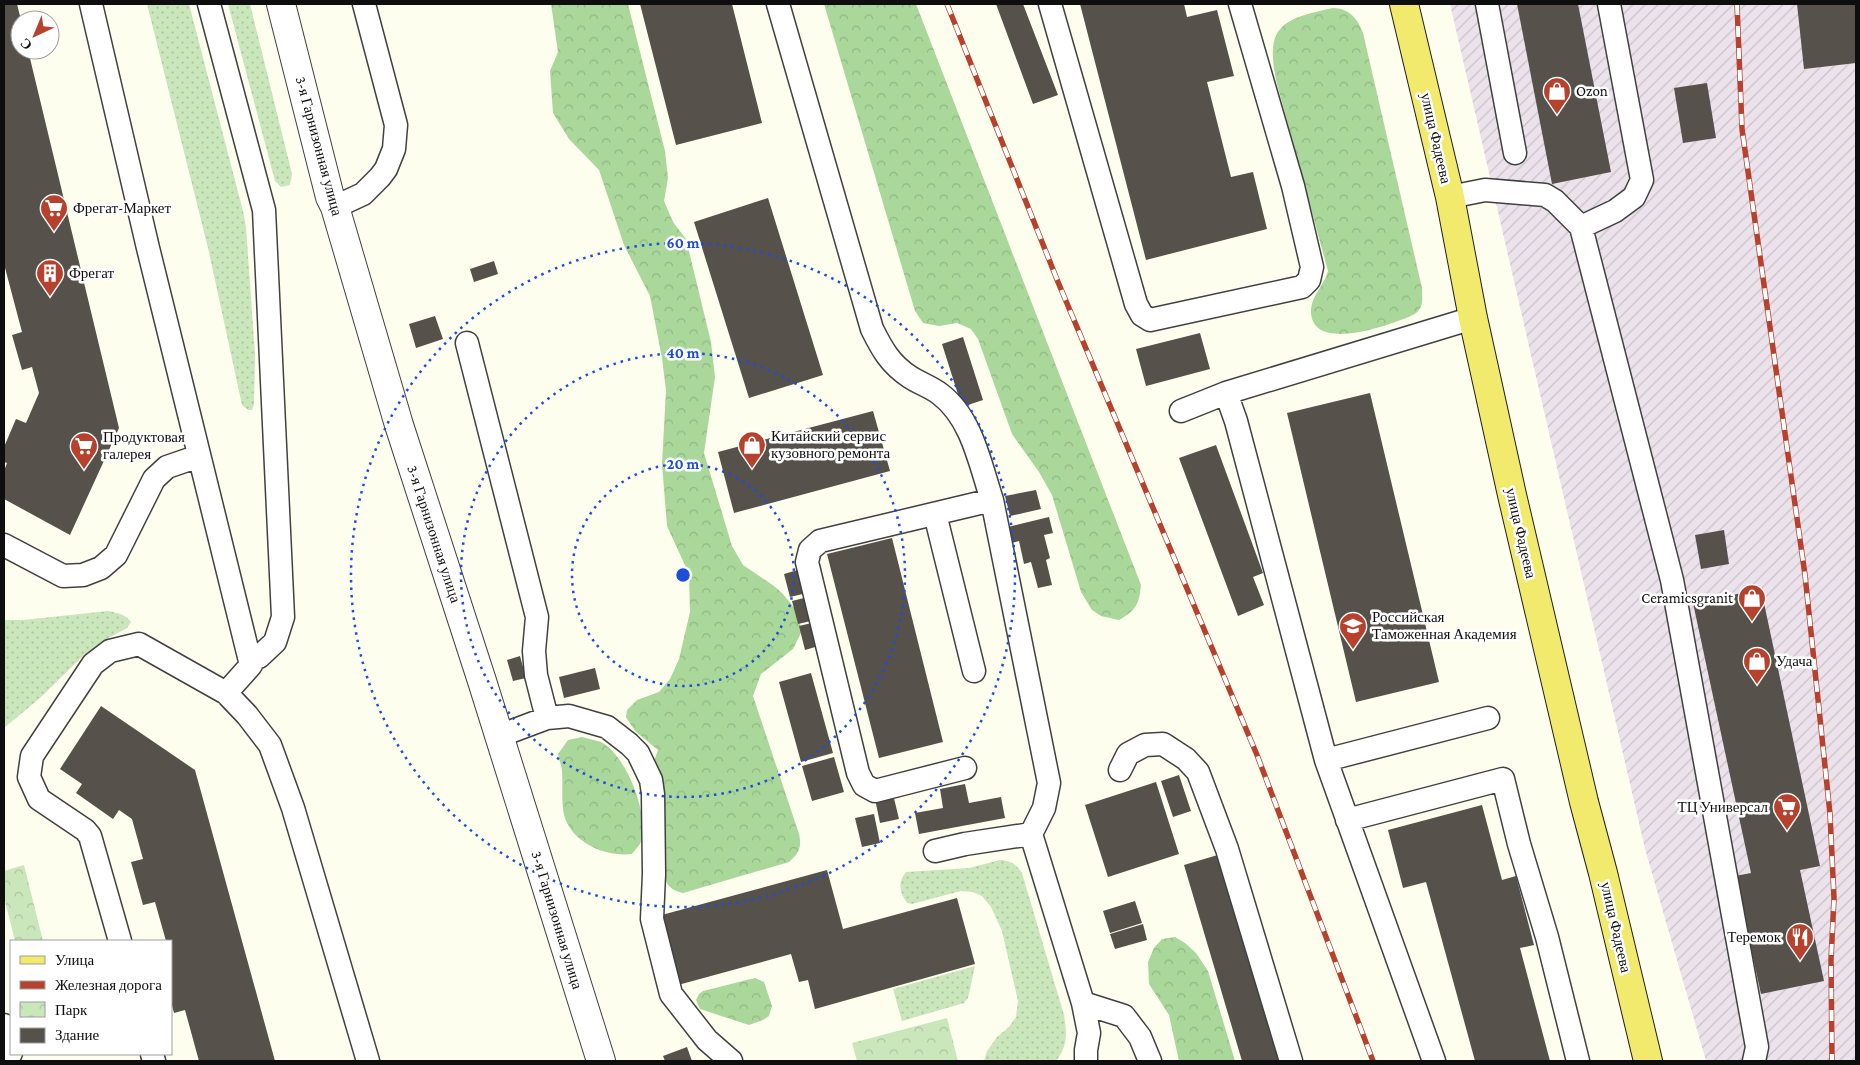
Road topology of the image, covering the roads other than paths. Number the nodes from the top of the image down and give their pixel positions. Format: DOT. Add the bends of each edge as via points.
graph roads {
  1 [pos="91,4"];
  2 [pos="209,4"];
  3 [pos="281,4"];
  4 [pos="364,4"];
  5 [pos="778,4"];
  6 [pos="1050,4"];
  7 [pos="1240,4"];
  8 [pos="1404,4"];
  9 [pos="1487,4"];
  10 [pos="1609,4"];
  11 [pos="1515,153"];
  12 [pos="1450,197"];
  13 [pos="335,207"];
  14 [pos="1581,226"];
  15 [pos="1473,318"];
  16 [pos="467,343"];
  17 [pos="1226,393"];
  18 [pos="1181,411"];
  19 [pos="199,456"];
  20 [pos="992,500"];
  21 [pos="936,514"];
  22 [pos="4,545"];
  23 [pos="259,657"];
  24 [pos="974,671"];
  25 [pos="226,693"];
  26 [pos="548,718"];
  27 [pos="1488,718"];
  28 [pos="499,736"];
  29 [pos="1326,760"];
  30 [pos="965,768"];
  31 [pos="1120,770"];
  32 [pos="1347,820"];
  33 [pos="1030,834"];
  34 [pos="935,851"];
  35 [pos="120,940"];
  36 [pos="1083,1003"];
  37 [pos="4,1025"];
  38 [pos="10,1049"];
  39 [pos="368,1061"];
  40 [pos="601,1061"];
  41 [pos="731,1061"];
  42 [pos="1086,1061"];
  43 [pos="1150,1061"];
  44 [pos="1291,1061"];
  45 [pos="1434,1061"];
  46 [pos="1578,1061"];
  47 [pos="1648,1061"];
  48 [pos="1754,1061"];
  1 -- 19 [label="lane"];
  2 -- 23 [label="lane" via="264,210 283,617 275,642"];
  3 -- 13 [label="street, 3-я Гарнизонная улица"];
  4 -- 13 [label="lane" via="396,125 394,149 380,178 363,194"];
  5 -- 20 [label="lane" via="872,329 883,353 908,376 940,394 958,413 970,434"];
  6 -- 7 [label="lane" via="1136,304 1142,315 1150,320 1302,288 1309,280 1312,267 1293,186"];
  8 -- 12 [label="main road, улица Фадеева"];
  9 -- 11 [label="lane"];
  10 -- 14 [label="lane" via="1642,180 1634,197 1615,211"];
  12 -- 14 [label="lane" via="1485,190 1545,195"];
  12 -- 15 [label="main road, улица Фадеева"];
  13 -- 28 [label="street, 3-я Гарнизонная улица" via="399,425"];
  14 -- 48 [label="lane" via="1672,580 1757,1047"];
  15 -- 17 [label="lane"];
  15 -- 47 [label="main road, улица Фадеева" via="1584,802"];
  16 -- 26 [label="lane" via="537,617 536,675"];
  17 -- 18 [label="lane"];
  17 -- 29 [label="lane"];
  19 -- 22 [label="lane" via="167,467 154,479 116,555 101,568 83,575 63,576"];
  19 -- 25 [label="lane" via="251,665"];
  20 -- 21 [label="lane"];
  20 -- 33 [label="lane" via="1048,783 1044,808"];
  21 -- 24 [label="lane"];
  21 -- 30 [label="lane" via="820,541 810,550 807,562 858,773 864,785 875,790"];
  25 -- 35 [label="lane" via="139,644 110,651 94,664 32,756 29,778 40,799 90,836"];
  25 -- 39 [label="lane" via="270,745 293,808"];
  26 -- 28 [label="lane"];
  26 -- 41 [label="lane" via="569,716 607,728 629,744 644,764 654,794 652,918 671,994 706,1040"];
  27 -- 29 [label="lane"];
  28 -- 40 [label="street, 3-я Гарнизонная улица"];
  29 -- 32 [label="lane"];
  31 -- 44 [label="lane" via="1128,754 1145,745 1163,744 1186,759 1198,772 1227,849"];
  32 -- 45 [label="lane"];
  32 -- 46 [label="lane" via="1503,779"];
  33 -- 34 [label="lane"];
  33 -- 36 [label="lane"];
  36 -- 42 [label="lane" via="1089,1033"];
  36 -- 43 [label="lane" via="1124,1016 1140,1037"];
  37 -- 38 [label="lane"];
}
